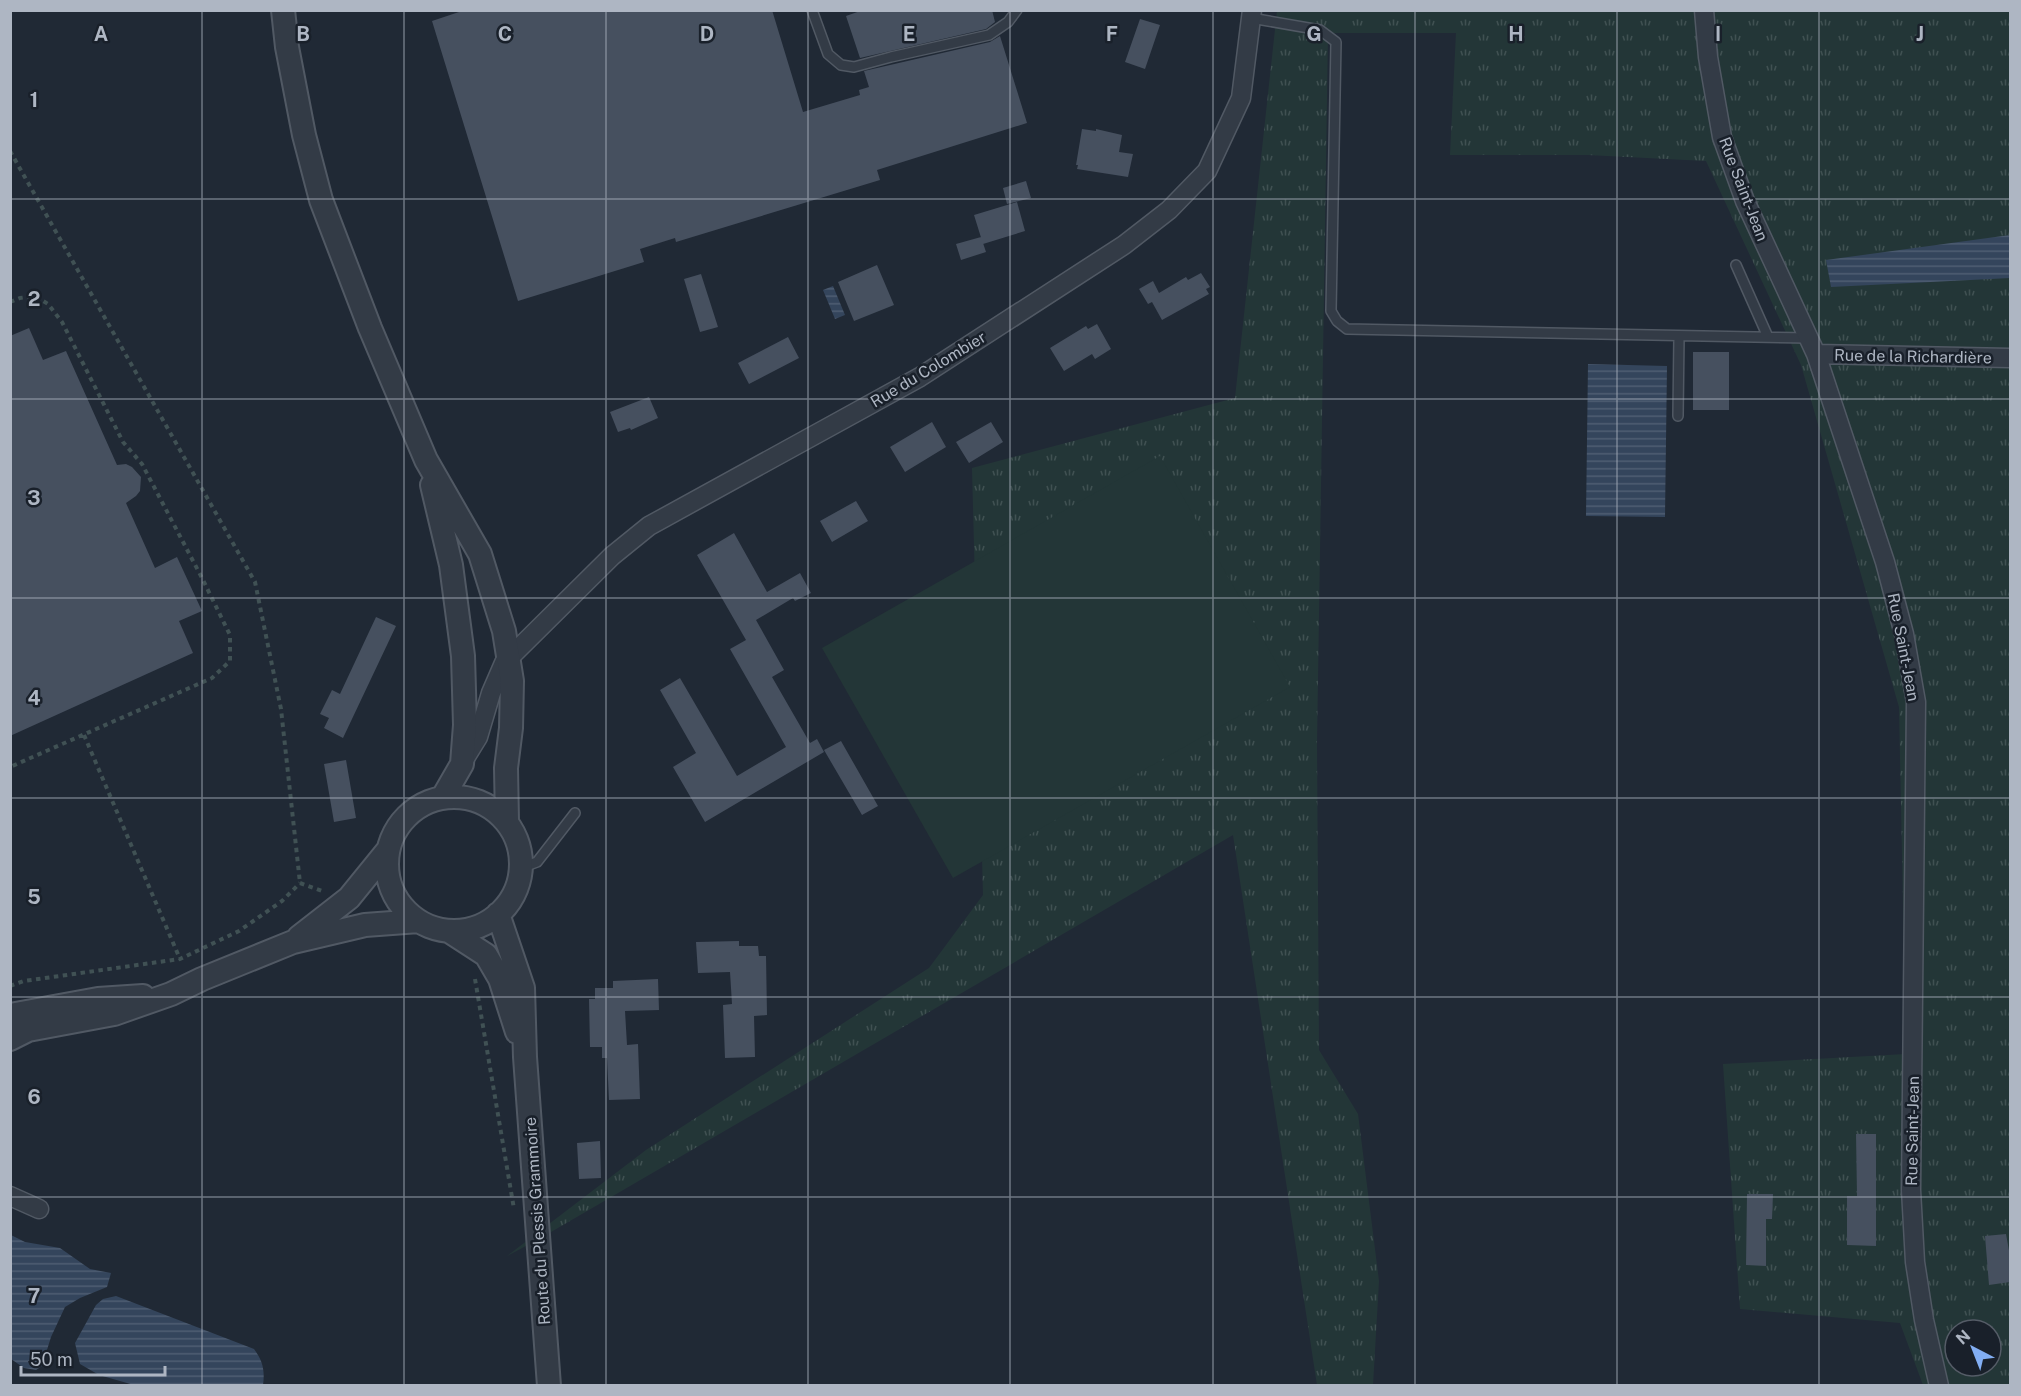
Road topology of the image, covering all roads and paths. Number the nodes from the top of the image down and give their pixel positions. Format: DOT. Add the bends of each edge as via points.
graph roads {
  1 [pos="283,10"];
  2 [pos="812,10"];
  3 [pos="1017,10"];
  4 [pos="1704,10"];
  5 [pos="1252,14"];
  6 [pos="10,151"];
  7 [pos="1736,265"];
  8 [pos="10,302"];
  9 [pos="1679,336"];
  10 [pos="1768,338"];
  11 [pos="1812,346"];
  12 [pos="2010,358"];
  13 [pos="1678,416"];
  14 [pos="426,460"];
  15 [pos="510,658"];
  16 [pos="84,735"];
  17 [pos="462,764"];
  18 [pos="10,767"];
  19 [pos="443,797"];
  20 [pos="575,813"];
  21 [pos="507,821"];
  22 [pos="388,850"];
  23 [pos="521,868"];
  24 [pos="300,883"];
  25 [pos="333,891"];
  26 [pos="498,914"];
  27 [pos="419,921"];
  28 [pos="449,931"];
  29 [pos="293,942"];
  30 [pos="180,959"];
  31 [pos="475,975"];
  32 [pos="10,986"];
  33 [pos="171,994"];
  34 [pos="10,1015"];
  35 [pos="10,1039"];
  36 [pos="525,1057"];
  37 [pos="10,1196"];
  38 [pos="39,1209"];
  39 [pos="515,1218"];
  40 [pos="549,1386"];
  41 [pos="1939,1386"];
  1 -- 14 [label="street" via="303,135 321,200"];
  2 -- 3 [label="lane" via="828,54 841,65 854,67 989,35"];
  4 -- 11 [label="street, Rue Saint-Jean" via="1722,137 1745,201"];
  5 -- 9 [label="lane" via="1320,30 1336,42 1331,311 1347,329"];
  5 -- 15 [label="street, Rue du Colombier" via="1241,98 1207,171 1169,210 1124,245 920,377 649,526 612,556"];
  6 -- 24 [label="path" via="255,582 281,709"];
  7 -- 10 [label="lane"];
  8 -- 16 [label="path" via="35,296 48,304 62,322 123,442 142,464 230,635 230,661 212,678"];
  9 -- 10 [label="lane"];
  9 -- 13 [label="lane"];
  10 -- 11 [label="lane"];
  11 -- 12 [label="street, Rue de la Richardière"];
  11 -- 41 [label="street, Rue Saint-Jean" via="1886,562 1916,702 1911,1190 1915,1262"];
  14 -- 15 [label="street" via="480,554"];
  14 -- 17 [label="street" via="452,565 463,656"];
  15 -- 17 [label="street, Rue du Colombier" via="491,693 478,737"];
  15 -- 21 [label="street" via="513,706 506,768"];
  16 -- 18 [label="path"];
  16 -- 30 [label="path"];
  17 -- 19 [label="street"];
  19 -- 21 [label="street" via="478,801"];
  19 -- 22 [label="street" via="408,815 395,831"];
  20 -- 23 [label="lane" via="537,861"];
  21 -- 23 [label="street" via="520,851"];
  22 -- 27 [label="street" via="387,871 393,891 403,908"];
  22 -- 29 [label="street" via="349,898"];
  23 -- 26 [label="street" via="510,901"];
  24 -- 25 [label="path" via="324,892"];
  24 -- 30 [label="path" via="282,901 239,931"];
  26 -- 28 [label="street" via="467,930"];
  26 -- 36 [label="street, Route du Plessis Grammoire" via="523,988"];
  27 -- 28 [label="street"];
  27 -- 29 [label="street" via="364,925"];
  28 -- 36 [label="street, Route du Plessis Grammoire" via="486,955 500,979"];
  29 -- 33 [label="street"];
  30 -- 32 [label="path"];
  31 -- 39 [label="path"];
  33 -- 34 [label="street" via="98,999"];
  33 -- 35 [label="street" via="114,1014 28,1030"];
  36 -- 40 [label="street, Route du Plessis Grammoire"];
  37 -- 38 [label="street"];
}
